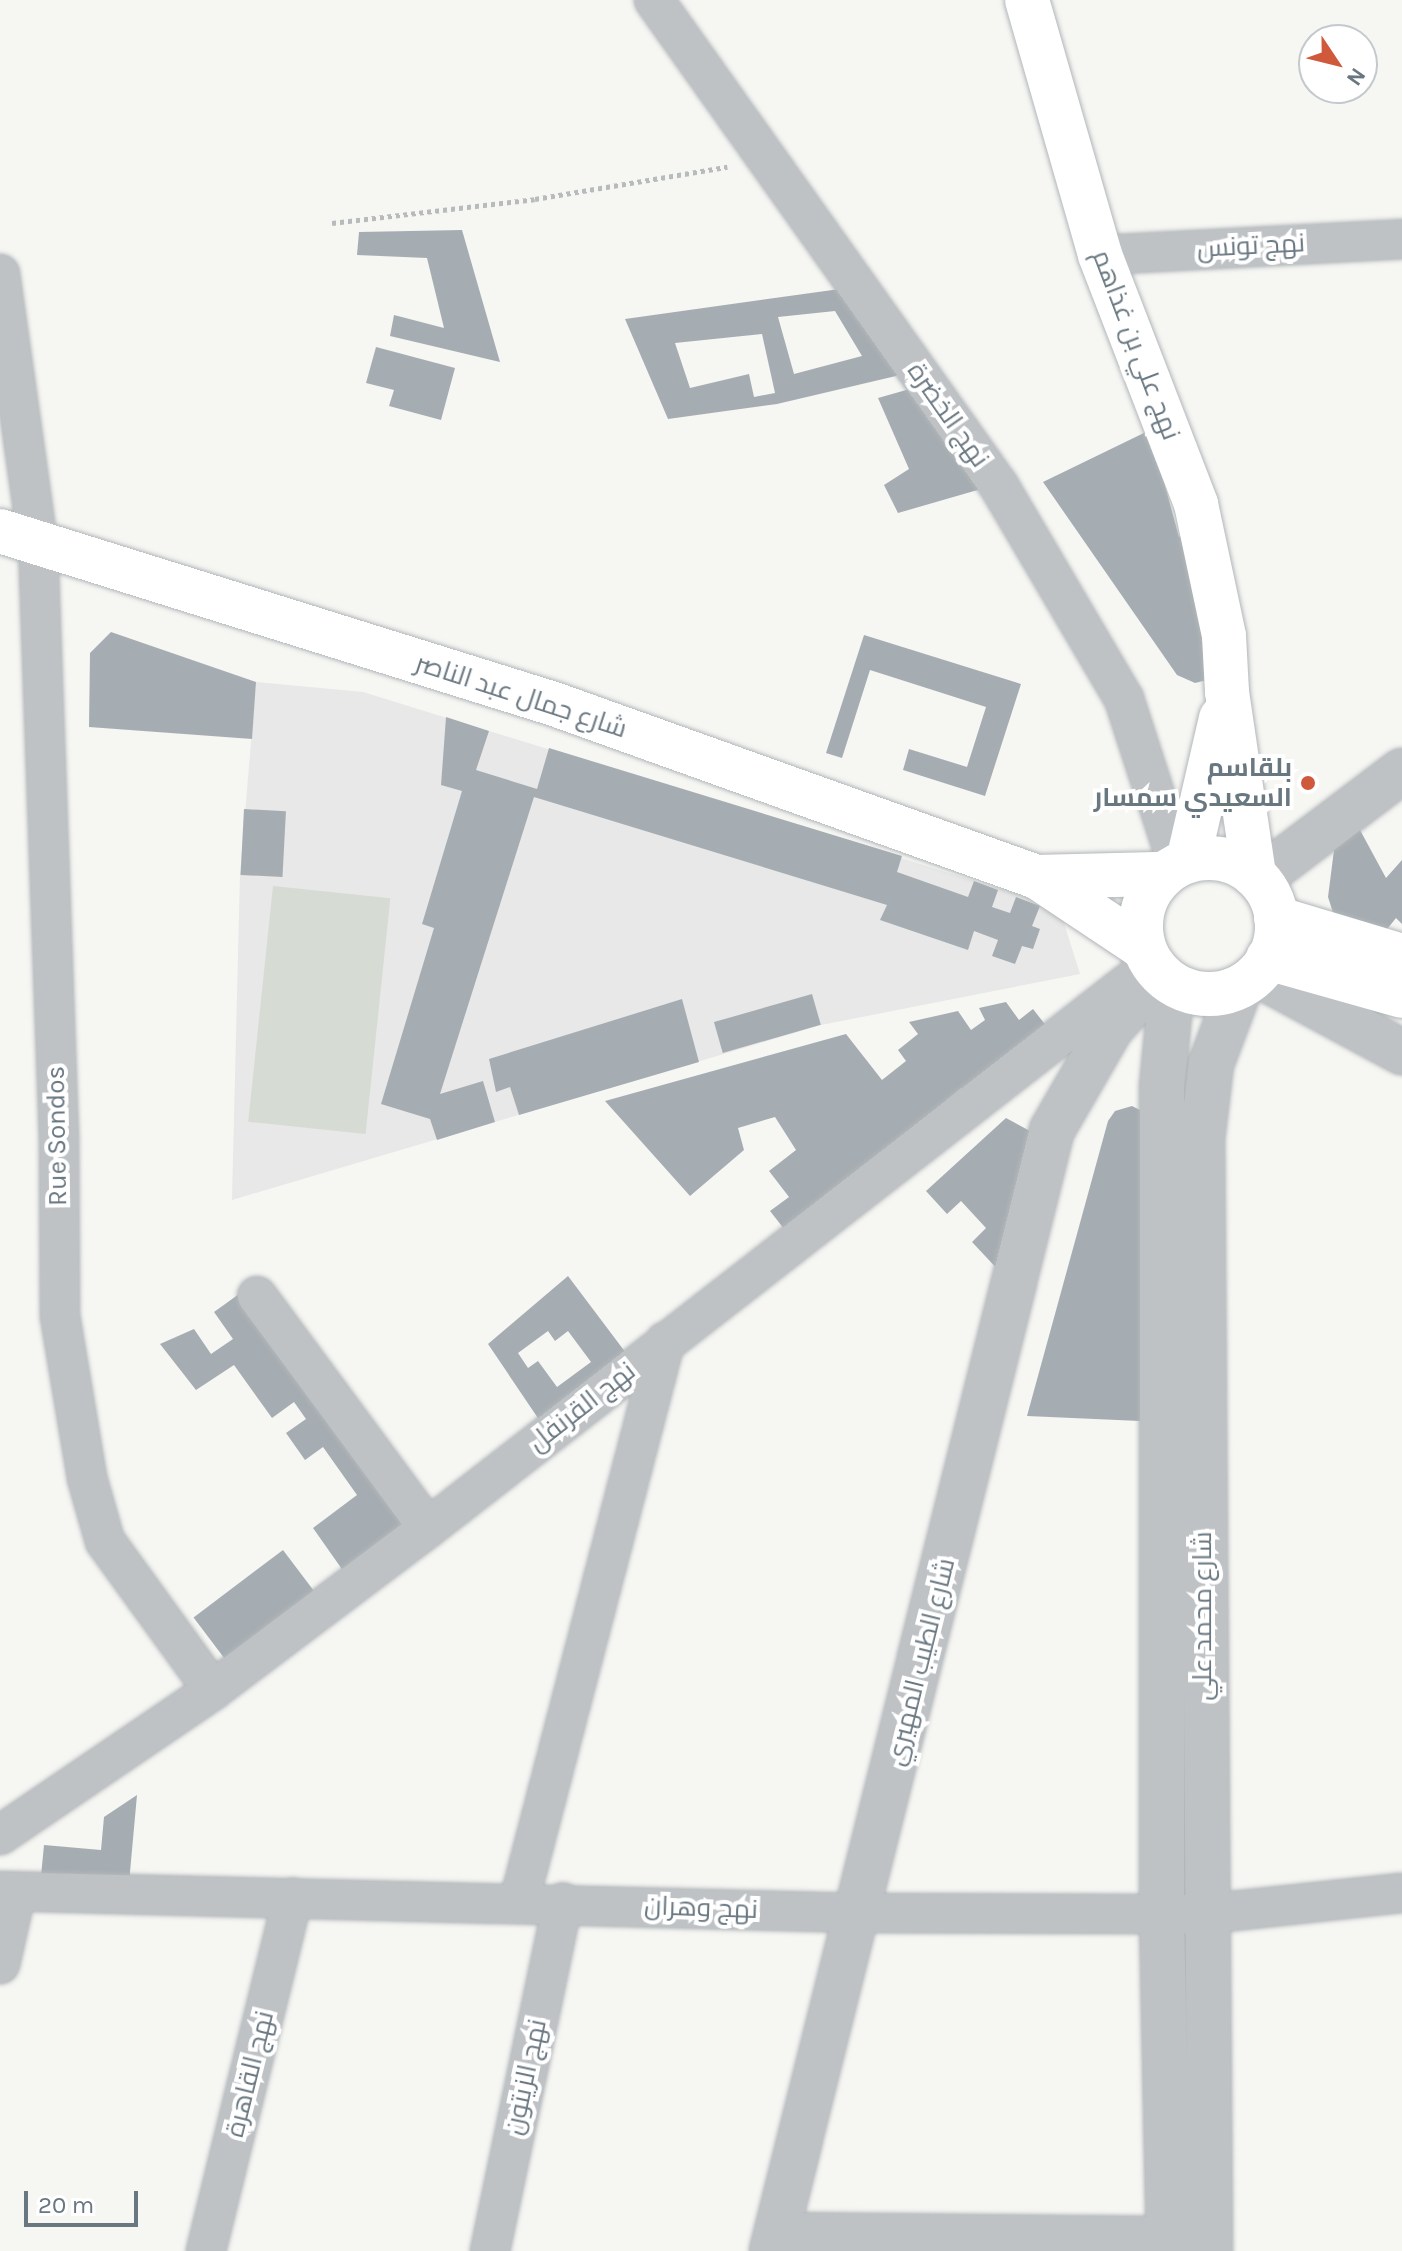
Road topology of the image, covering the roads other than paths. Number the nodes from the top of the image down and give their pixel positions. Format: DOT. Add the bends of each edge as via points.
graph roads {
  1 [pos="654,0"];
  2 [pos="1027,0"];
  3 [pos="1402,239"];
  4 [pos="1100,255"];
  5 [pos="0,274"];
  6 [pos="19,537"];
  7 [pos="1227,692"];
  8 [pos="1402,771"];
  9 [pos="1177,866"];
  10 [pos="1037,877"];
  11 [pos="1257,877"];
  12 [pos="1402,956"];
  13 [pos="1260,959"];
  14 [pos="1157,967"];
  15 [pos="1402,996"];
  16 [pos="1402,1052"];
  17 [pos="257,1296"];
  18 [pos="665,1342"];
  19 [pos="428,1528"];
  20 [pos="213,1690"];
  21 [pos="0,1835"];
  22 [pos="8,1892"];
  23 [pos="1402,1893"];
  24 [pos="293,1898"];
  25 [pos="519,1902"];
  26 [pos="563,1903"];
  27 [pos="859,1913"];
  28 [pos="1183,1914"];
  29 [pos="0,1964"];
  30 [pos="774,2242"];
  31 [pos="1169,2244"];
  32 [pos="206,2251"];
  33 [pos="490,2251"];
  34 [pos="1210,2251"];
  1 -- 9 [label="street, نهج الخضرة" via="999,486 1110,675 1141,748"];
  2 -- 4 [label="main road, نهج علي بن غذاهم"];
  3 -- 4 [label="street, نهج تونس"];
  4 -- 7 [label="main road, نهج علي بن غذاهم" via="1196,504 1224,636"];
  5 -- 6 [label="street, Rue Sondos"];
  6 -- 10 [label="main road, شارع جمال عبد الناصر" via="554,704"];
  6 -- 20 [label="street, Rue Sondos" via="59,1138 60,1316 87,1478 105,1541"];
  7 -- 9 [label="main road, نهج علي بن غذاهم"];
  7 -- 11 [label="main road, نهج علي بن غذاهم"];
  8 -- 11 [label="street"];
  9 -- 10 [label="main road, شارع جمال عبد الناصر"];
  9 -- 11 [label="main road" via="1212,858"];
  9 -- 14 [label="main road" via="1143,908"];
  10 -- 14 [label="main road, شارع جمال عبد الناصر"];
  11 -- 13 [label="main road"];
  12 -- 13 [label="main road"];
  13 -- 14 [label="main road" via="1217,994 1194,993"];
  13 -- 15 [label="main road"];
  13 -- 16 [label="street"];
  13 -- 28 [label="street, شارع محمد علي" via="1211,1064 1202,1139"];
  14 -- 18 [label="street, نهج القرنفل"];
  14 -- 27 [label="street, شارع الطيب المهيري" via="1111,1028 1052,1130"];
  14 -- 28 [label="street, شارع محمد علي"];
  17 -- 19 [label="street"];
  18 -- 19 [label="street, نهج القرنفل"];
  18 -- 25 [label="street"];
  19 -- 20 [label="street, نهج القرنفل"];
  20 -- 21 [label="street, نهج القرنفل"];
  22 -- 24 [label="street, نهج وهران"];
  22 -- 29 [label="street"];
  23 -- 28 [label="street, نهج وهران"];
  24 -- 25 [label="street, نهج وهران"];
  24 -- 32 [label="street, نهج القاهرة"];
  25 -- 26 [label="street, نهج وهران"];
  26 -- 27 [label="street, نهج وهران"];
  26 -- 33 [label="street, نهج الزيتون"];
  27 -- 28 [label="street, نهج وهران"];
  27 -- 30 [label="street, شارع الطيب المهيري"];
  28 -- 31 [label="street, شارع محمد علي"];
  28 -- 34 [label="street, شارع محمد علي"];
  30 -- 31 [label="street"];
}
